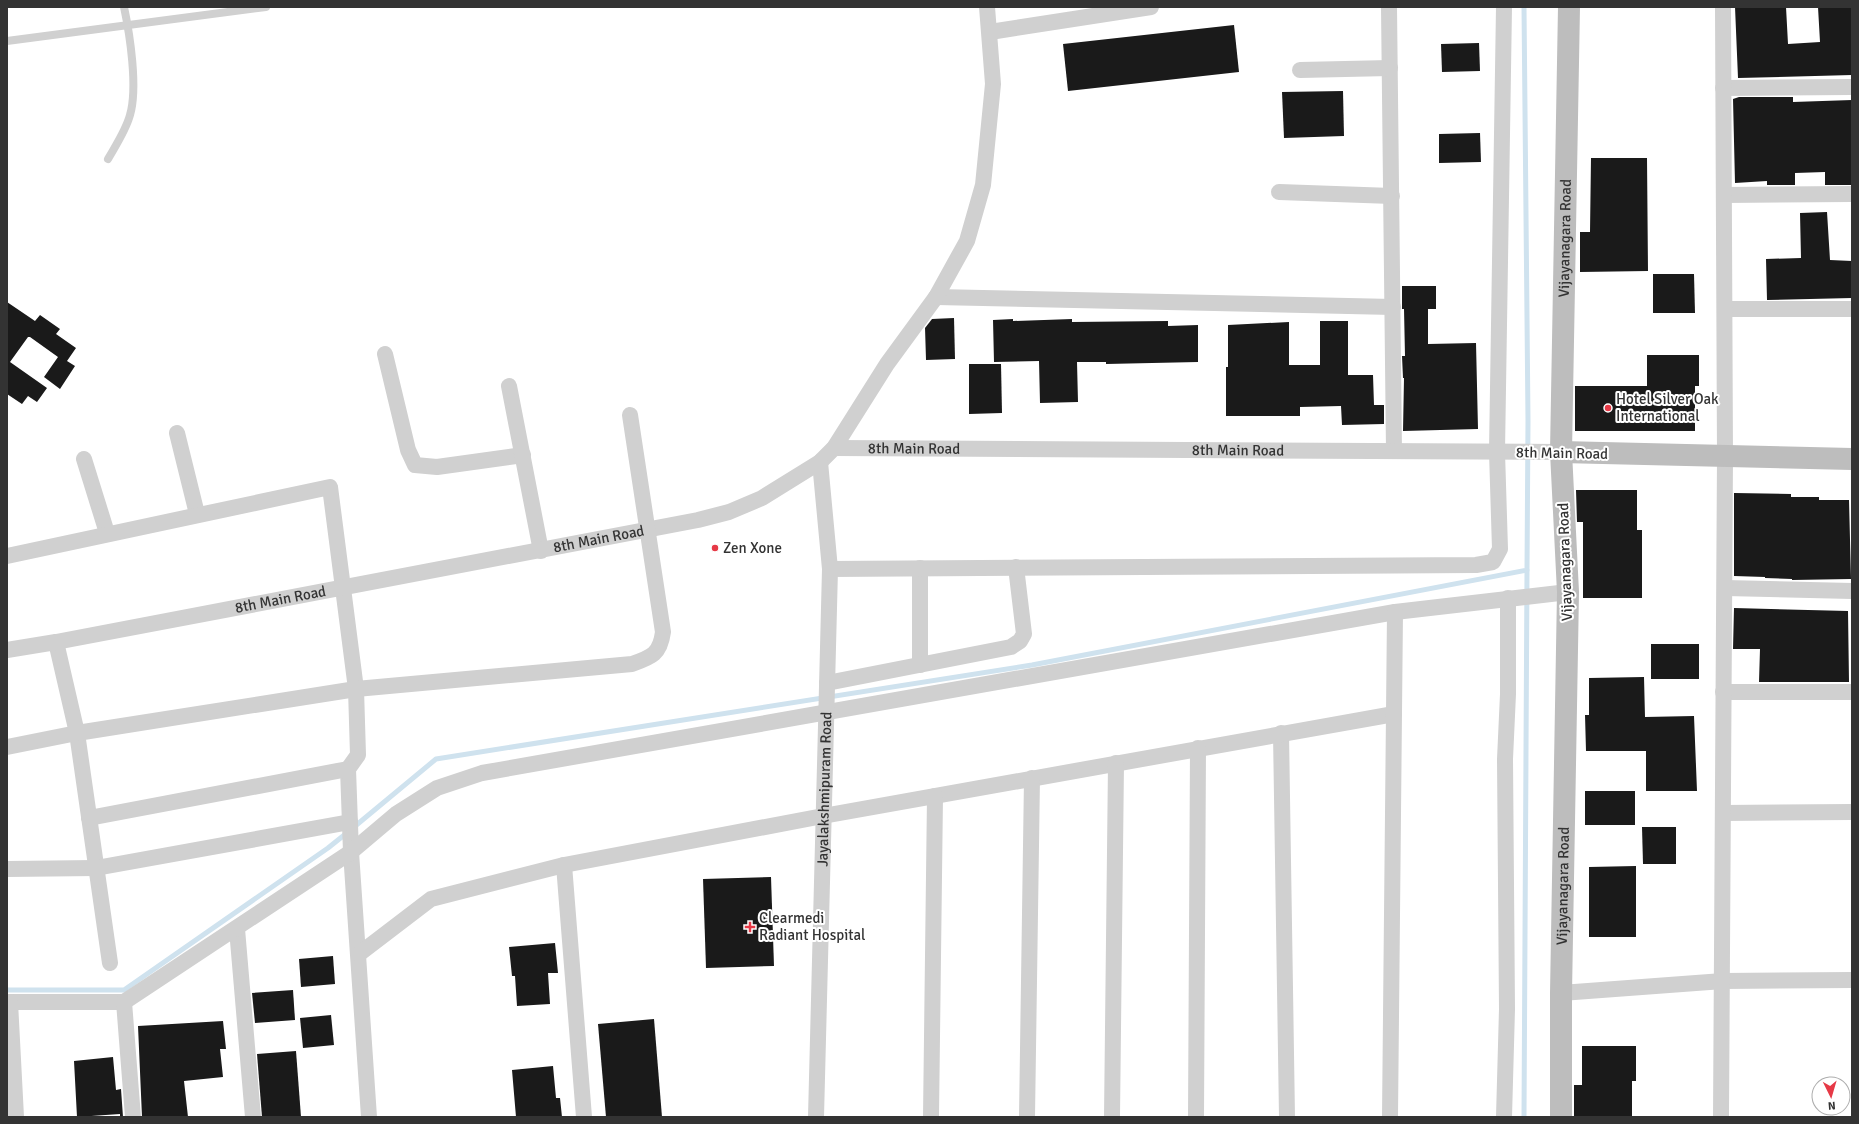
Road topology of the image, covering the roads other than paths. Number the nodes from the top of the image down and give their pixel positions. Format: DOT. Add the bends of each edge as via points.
graph roads {
  1 [pos="124,7"];
  2 [pos="266,7"];
  3 [pos="987,7"];
  4 [pos="1151,7"];
  5 [pos="1389,7"];
  6 [pos="1504,7"];
  7 [pos="1569,7"];
  8 [pos="1723,7"];
  9 [pos="1131,8"];
  10 [pos="1068,13"];
  11 [pos="128,25"];
  12 [pos="990,32"];
  13 [pos="7,41"];
  14 [pos="1390,68"];
  15 [pos="1300,70"];
  16 [pos="1852,87"];
  17 [pos="1723,88"];
  18 [pos="108,159"];
  19 [pos="1279,192"];
  20 [pos="1852,194"];
  21 [pos="1724,195"];
  22 [pos="1392,196"];
  23 [pos="936,297"];
  24 [pos="1393,307"];
  25 [pos="1725,309"];
  26 [pos="1852,309"];
  27 [pos="385,354"];
  28 [pos="510,386"];
  29 [pos="630,415"];
  30 [pos="177,433"];
  31 [pos="834,448"];
  32 [pos="1394,451"];
  33 [pos="1497,452"];
  34 [pos="1561,452"];
  35 [pos="523,455"];
  36 [pos="1725,456"];
  37 [pos="84,459"];
  38 [pos="1852,459"];
  39 [pos="820,462"];
  40 [pos="197,514"];
  41 [pos="646,530"];
  42 [pos="107,533"];
  43 [pos="541,551"];
  44 [pos="7,556"];
  45 [pos="1016,567"];
  46 [pos="920,568"];
  47 [pos="830,569"];
  48 [pos="344,586"];
  49 [pos="1725,588"];
  50 [pos="1852,591"];
  51 [pos="1568,592"];
  52 [pos="1508,598"];
  53 [pos="1395,612"];
  54 [pos="56,642"];
  55 [pos="7,650"];
  56 [pos="920,665"];
  57 [pos="826,683"];
  58 [pos="356,689"];
  59 [pos="1723,692"];
  60 [pos="1852,692"];
  61 [pos="826,713"];
  62 [pos="1394,714"];
  63 [pos="77,733"];
  64 [pos="1281,733"];
  65 [pos="7,747"];
  66 [pos="1198,748"];
  67 [pos="1116,763"];
  68 [pos="348,769"];
  69 [pos="1032,778"];
  70 [pos="935,796"];
  71 [pos="1723,812"];
  72 [pos="1852,812"];
  73 [pos="823,816"];
  74 [pos="89,818"];
  75 [pos="350,822"];
  76 [pos="351,852"];
  77 [pos="564,866"];
  78 [pos="96,868"];
  79 [pos="7,869"];
  80 [pos="237,929"];
  81 [pos="359,954"];
  82 [pos="110,963"];
  83 [pos="1852,980"];
  84 [pos="1723,982"];
  85 [pos="1561,993"];
  86 [pos="8,1002"];
  87 [pos="124,1002"];
  88 [pos="16,1117"];
  89 [pos="133,1117"];
  90 [pos="253,1117"];
  91 [pos="369,1117"];
  92 [pos="584,1117"];
  93 [pos="816,1117"];
  94 [pos="931,1117"];
  95 [pos="1027,1117"];
  96 [pos="1112,1117"];
  97 [pos="1196,1117"];
  98 [pos="1287,1117"];
  99 [pos="1390,1117"];
  100 [pos="1504,1117"];
  101 [pos="1561,1117"];
  102 [pos="1722,1117"];
  1 -- 11 [label="lane"];
  2 -- 11 [label="lane"];
  3 -- 12 [label="street"];
  4 -- 9 [label="street"];
  5 -- 14 [label="street"];
  6 -- 33 [label="street"];
  7 -- 34 [label="street, Vijayanagara Road"];
  8 -- 17 [label="street"];
  9 -- 10 [label="street"];
  10 -- 12 [label="street"];
  11 -- 13 [label="lane"];
  11 -- 18 [label="lane" via="133,91 130,114"];
  12 -- 23 [label="street" via="993,84 983,185 967,241"];
  14 -- 15 [label="street"];
  14 -- 22 [label="street"];
  16 -- 17 [label="street"];
  17 -- 21 [label="street"];
  19 -- 22 [label="street"];
  20 -- 21 [label="street"];
  21 -- 25 [label="street"];
  22 -- 24 [label="street"];
  23 -- 24 [label="street"];
  23 -- 31 [label="street" via="887,364"];
  24 -- 32 [label="street"];
  25 -- 26 [label="street"];
  25 -- 36 [label="street"];
  27 -- 35 [label="street" via="408,450 415,465 437,467"];
  28 -- 35 [label="street"];
  29 -- 41 [label="street"];
  30 -- 40 [label="street"];
  31 -- 32 [label="street, 8th Main Road"];
  31 -- 39 [label="street, 8th Main Road"];
  32 -- 33 [label="street, 8th Main Road"];
  33 -- 34 [label="street, 8th Main Road"];
  33 -- 45 [label="street" via="1500,549 1493,562 1476,566"];
  34 -- 36 [label="street, 8th Main Road"];
  34 -- 51 [label="street, Vijayanagara Road"];
  35 -- 43 [label="street"];
  36 -- 38 [label="street, 8th Main Road"];
  36 -- 49 [label="street"];
  37 -- 42 [label="street"];
  39 -- 41 [label="street, 8th Main Road" via="762,498 729,512"];
  39 -- 47 [label="street, Jayalakshmipuram Road"];
  40 -- 42 [label="street"];
  40 -- 48 [label="street" via="330,487"];
  41 -- 43 [label="street, 8th Main Road"];
  41 -- 58 [label="street" via="663,632 661,644 651,657 632,664"];
  42 -- 44 [label="street"];
  43 -- 48 [label="street, 8th Main Road"];
  45 -- 46 [label="street"];
  45 -- 56 [label="street" via="1024,634 1020,641 1011,648"];
  46 -- 47 [label="street"];
  46 -- 56 [label="street"];
  47 -- 57 [label="street, Jayalakshmipuram Road"];
  48 -- 54 [label="street, 8th Main Road"];
  48 -- 58 [label="street"];
  49 -- 50 [label="street"];
  49 -- 59 [label="street"];
  51 -- 52 [label="street"];
  51 -- 85 [label="street, Vijayanagara Road"];
  52 -- 53 [label="street"];
  52 -- 100 [label="street" via="1505,759 1507,1009"];
  53 -- 61 [label="street"];
  53 -- 62 [label="street"];
  54 -- 55 [label="street, 8th Main Road"];
  54 -- 63 [label="street"];
  56 -- 57 [label="street"];
  57 -- 61 [label="street, Jayalakshmipuram Road"];
  58 -- 63 [label="street"];
  58 -- 68 [label="street" via="358,755"];
  59 -- 60 [label="street"];
  59 -- 71 [label="street"];
  61 -- 73 [label="street, Jayalakshmipuram Road"];
  61 -- 76 [label="street" via="482,773 436,788 396,814"];
  62 -- 64 [label="street"];
  62 -- 99 [label="street"];
  63 -- 65 [label="street"];
  63 -- 74 [label="street"];
  64 -- 66 [label="street"];
  64 -- 98 [label="street"];
  66 -- 67 [label="street"];
  66 -- 97 [label="street"];
  67 -- 69 [label="street"];
  67 -- 96 [label="street"];
  68 -- 74 [label="street"];
  68 -- 75 [label="street"];
  69 -- 70 [label="street"];
  69 -- 95 [label="street"];
  70 -- 73 [label="street"];
  70 -- 94 [label="street"];
  71 -- 72 [label="street"];
  71 -- 84 [label="street"];
  73 -- 77 [label="street"];
  73 -- 93 [label="street, Jayalakshmipuram Road"];
  74 -- 78 [label="street"];
  75 -- 76 [label="street"];
  75 -- 78 [label="street"];
  76 -- 80 [label="street"];
  76 -- 81 [label="street"];
  77 -- 81 [label="street" via="431,898"];
  77 -- 92 [label="street"];
  78 -- 79 [label="street"];
  78 -- 82 [label="street"];
  80 -- 87 [label="street"];
  80 -- 90 [label="street"];
  81 -- 91 [label="street"];
  83 -- 84 [label="street"];
  84 -- 85 [label="street"];
  84 -- 102 [label="street"];
  85 -- 101 [label="street, Vijayanagara Road"];
  86 -- 87 [label="street"];
  86 -- 88 [label="street"];
  87 -- 89 [label="street"];
}
